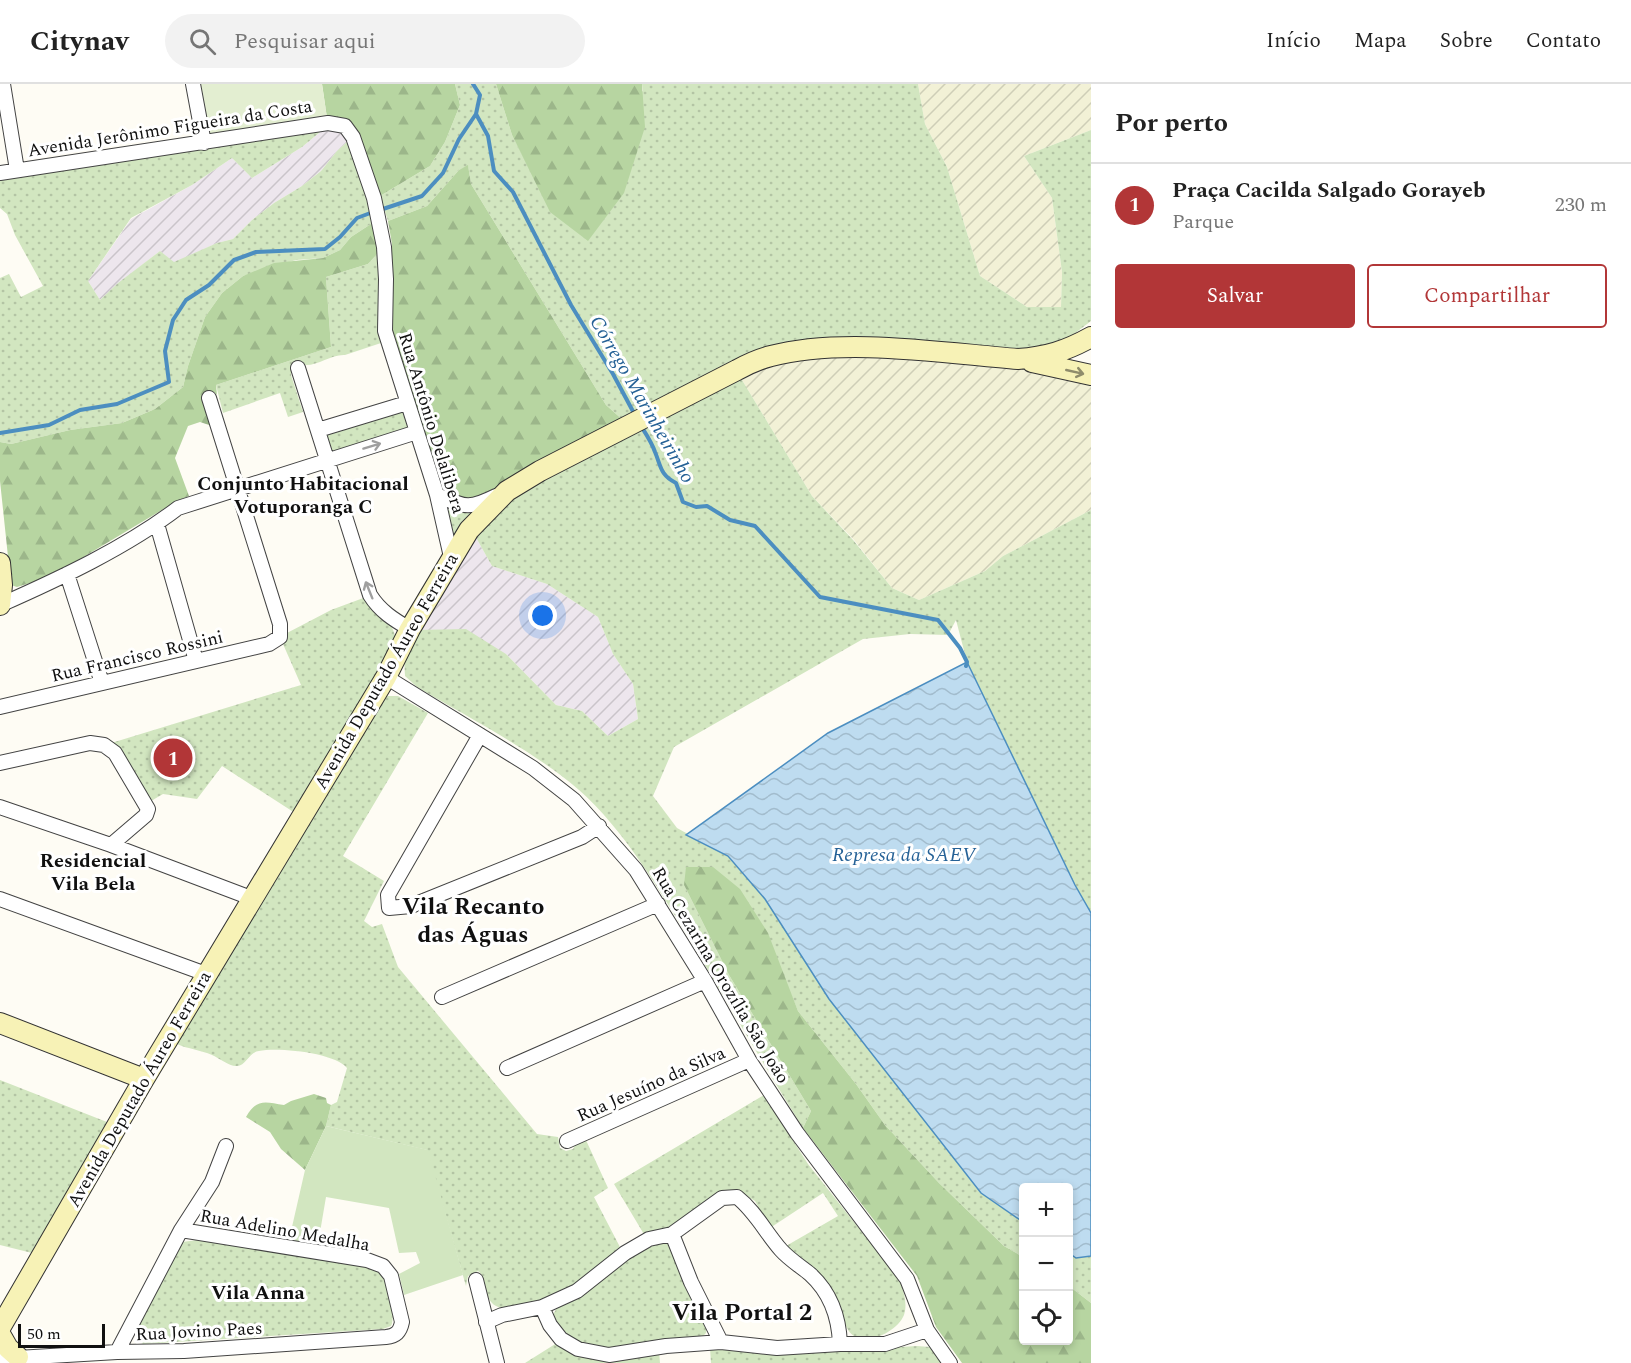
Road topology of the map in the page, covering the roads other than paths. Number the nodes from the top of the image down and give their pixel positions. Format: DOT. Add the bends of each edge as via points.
graph roads {
  1 [pos="3,84"];
  2 [pos="193,84"];
  3 [pos="345,126"];
  4 [pos="204,143"];
  5 [pos="17,170"];
  6 [pos="0,173"];
  7 [pos="1091,338"];
  8 [pos="1018,359"];
  9 [pos="298,368"];
  10 [pos="1091,375"];
  11 [pos="209,398"];
  12 [pos="407,403"];
  13 [pos="318,430"];
  14 [pos="417,432"];
  15 [pos="326,459"];
  16 [pos="238,487"];
  17 [pos="507,492"];
  18 [pos="437,495"];
  19 [pos="157,524"];
  20 [pos="451,558"];
  21 [pos="0,563"];
  22 [pos="67,574"];
  23 [pos="0,605"];
  24 [pos="410,629"];
  25 [pos="196,661"];
  26 [pos="386,677"];
  27 [pos="102,683"];
  28 [pos="0,707"];
  29 [pos="480,735"];
  30 [pos="0,763"];
  31 [pos="0,807"];
  32 [pos="599,826"];
  33 [pos="111,845"];
  34 [pos="251,898"];
  35 [pos="0,899"];
  36 [pos="658,904"];
  37 [pos="206,975"];
  38 [pos="705,981"];
  39 [pos="442,997"];
  40 [pos="0,1023"];
  41 [pos="749,1060"];
  42 [pos="507,1068"];
  43 [pos="144,1079"];
  44 [pos="567,1141"];
  45 [pos="226,1146"];
  46 [pos="182,1230"];
  47 [pos="672,1234"];
  48 [pos="476,1280"];
  49 [pos="542,1308"];
  50 [pos="486,1322"];
  51 [pos="0,1328"];
  52 [pos="927,1330"];
  53 [pos="398,1333"];
  54 [pos="0,1334"];
  55 [pos="721,1342"];
  56 [pos="840,1344"];
  57 [pos="117,1352"];
  58 [pos="184,1357"];
  59 [pos="9,1358"];
  60 [pos="497,1363"];
  61 [pos="950,1363"];
  1 -- 5 [label="street"];
  2 -- 4 [label="street"];
  3 -- 4 [label="street, Avenida Jerônimo Figueira da Costa" via="328,123"];
  3 -- 12 [label="street, Rua Antônio Delalibera" via="353,137 379,220 386,279 385,331"];
  4 -- 5 [label="street, Avenida Jerônimo Figueira da Costa"];
  5 -- 6 [label="street, Avenida Jerônimo Figueira da Costa"];
  7 -- 8 [label="main road, Avenida Deputado Áureo Ferreira" via="1043,357"];
  8 -- 10 [label="main road, Avenida Deputado Áureo Ferreira, one-way"];
  8 -- 17 [label="main road, Avenida Deputado Áureo Ferreira" via="862,347 788,352 755,361 540,471"];
  9 -- 13 [label="street"];
  11 -- 16 [label="street"];
  12 -- 13 [label="street"];
  12 -- 14 [label="street, Rua Antônio Delalibera"];
  13 -- 15 [label="street"];
  15 -- 14 [label="street, one-way"];
  14 -- 18 [label="street, Rua Antônio Delalibera"];
  15 -- 16 [label="street"];
  24 -- 15 [label="street, one-way" via="377,606 370,595"];
  16 -- 19 [label="street" via="178,508"];
  16 -- 25 [label="street, Rua Francisco Rossini" via="280,624 280,637 269,644"];
  17 -- 18 [label="street" via="473,506 462,506"];
  17 -- 20 [label="main road, Avenida Deputado Áureo Ferreira" via="469,530"];
  18 -- 20 [label="street, Rua Antônio Delalibera"];
  19 -- 22 [label="street"];
  19 -- 25 [label="street"];
  20 -- 24 [label="main road, Avenida Deputado Áureo Ferreira"];
  21 -- 23 [label="main road"];
  22 -- 23 [label="street"];
  22 -- 27 [label="street"];
  24 -- 26 [label="main road, Avenida Deputado Áureo Ferreira"];
  25 -- 27 [label="street, Rua Francisco Rossini"];
  26 -- 29 [label="street, Rua Cezarina Orozília São João"];
  26 -- 34 [label="main road, Avenida Deputado Áureo Ferreira"];
  27 -- 28 [label="street, Rua Francisco Rossini"];
  29 -- 32 [label="street, Rua Cezarina Orozília São João" via="533,768 574,800"];
  29 -- 32 [label="street" via="388,895 389,908 411,906 582,837"];
  30 -- 33 [label="street" via="90,743 104,745 115,753 148,809"];
  31 -- 33 [label="street"];
  32 -- 36 [label="street, Rua Cezarina Orozília São João"];
  33 -- 34 [label="street"];
  34 -- 37 [label="main road, Avenida Deputado Áureo Ferreira"];
  35 -- 37 [label="street"];
  36 -- 38 [label="street, Rua Cezarina Orozília São João"];
  36 -- 39 [label="street"];
  37 -- 43 [label="main road, Avenida Deputado Áureo Ferreira"];
  38 -- 41 [label="street, Rua Cezarina Orozília São João"];
  38 -- 42 [label="street"];
  40 -- 43 [label="main road"];
  41 -- 44 [label="street, Rua Jesuíno da Silva"];
  41 -- 52 [label="street, Rua Cezarina Orozília São João" via="797,1133 907,1279"];
  43 -- 51 [label="main road, Avenida Deputado Áureo Ferreira"];
  45 -- 46 [label="street" via="212,1182"];
  46 -- 53 [label="street, Rua Adelino Medalha" via="367,1260 383,1266 392,1276 402,1322"];
  46 -- 57 [label="street"];
  47 -- 49 [label="street" via="649,1239 633,1248 577,1291"];
  47 -- 55 [label="street"];
  47 -- 56 [label="street" via="722,1198 737,1197 784,1253 824,1289 834,1309"];
  48 -- 50 [label="street"];
  49 -- 50 [label="street"];
  49 -- 55 [label="street" via="561,1339 591,1353 609,1355"];
  50 -- 60 [label="street"];
  52 -- 56 [label="street" via="885,1344"];
  52 -- 61 [label="street, Rua Cezarina Orozília São João"];
  53 -- 58 [label="street, Rua Jovino Paes"];
  54 -- 59 [label="main road"];
  55 -- 56 [label="street" via="777,1348"];
  57 -- 58 [label="street, Rua Jovino Paes"];
  57 -- 59 [label="street, Rua Jovino Paes"];
}
